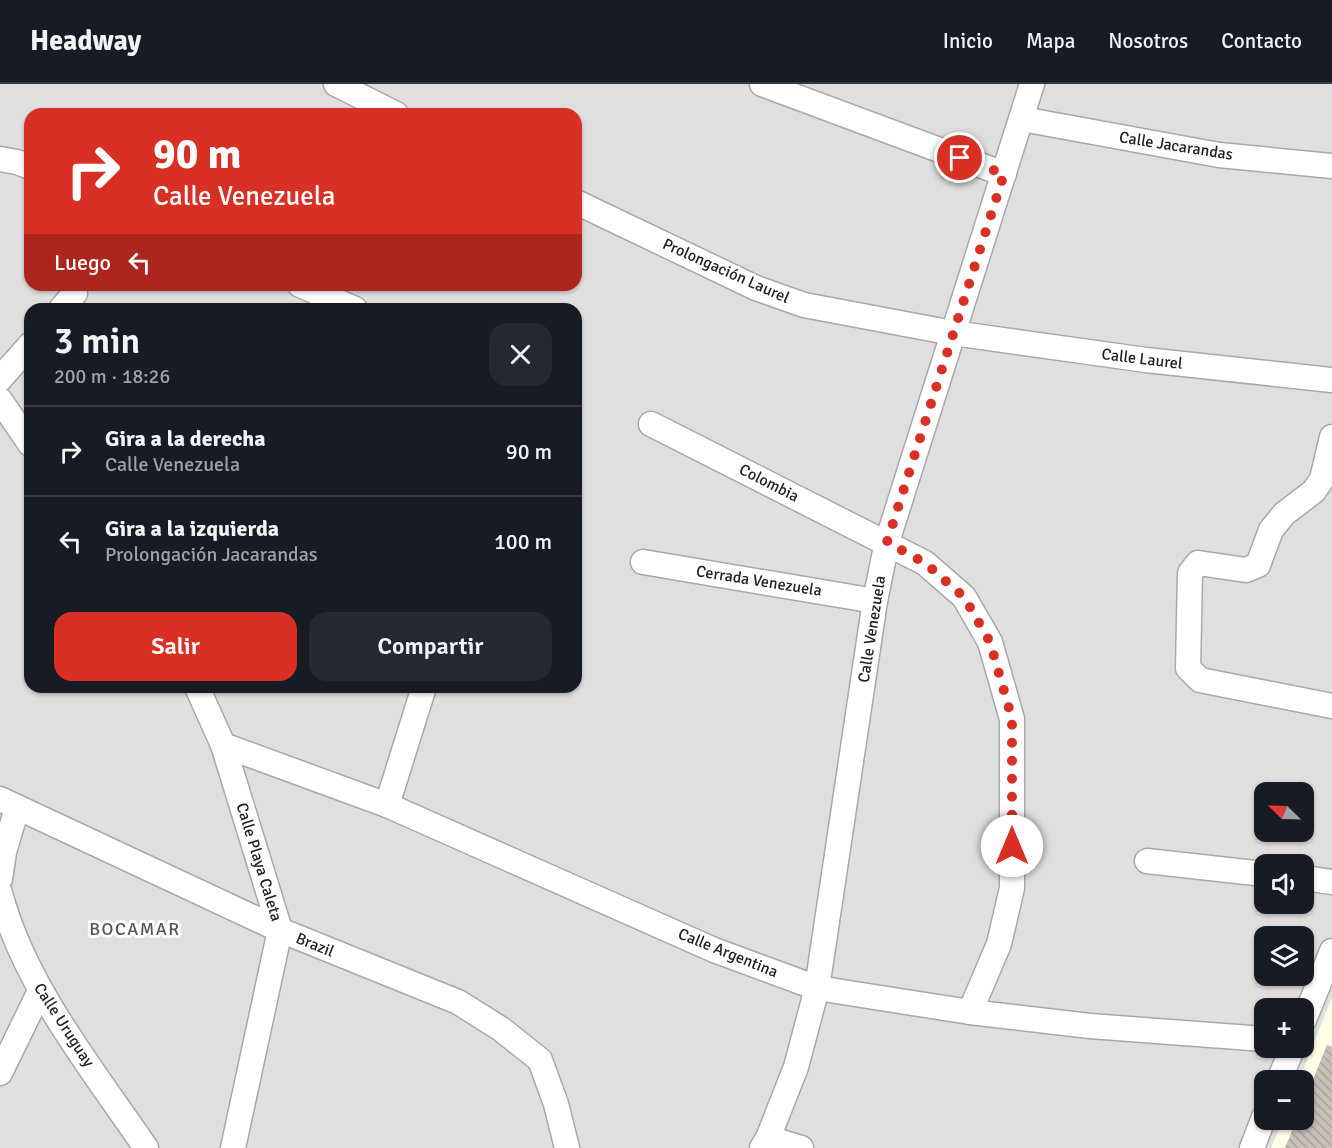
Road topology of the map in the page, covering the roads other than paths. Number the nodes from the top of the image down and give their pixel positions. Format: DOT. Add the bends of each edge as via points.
graph roads {
  1 [pos="336,84"];
  2 [pos="762,84"];
  3 [pos="1032,84"];
  4 [pos="384,108"];
  5 [pos="1022,119"];
  6 [pos="0,159"];
  7 [pos="24,165"];
  8 [pos="1332,166"];
  9 [pos="1004,174"];
  10 [pos="582,205"];
  11 [pos="314,291"];
  12 [pos="341,303"];
  13 [pos="953,333"];
  14 [pos="24,352"];
  15 [pos="0,379"];
  16 [pos="1332,380"];
  17 [pos="0,400"];
  18 [pos="651,424"];
  19 [pos="24,435"];
  20 [pos="1332,437"];
  21 [pos="887,542"];
  22 [pos="643,562"];
  23 [pos="875,601"];
  24 [pos="200,693"];
  25 [pos="422,693"];
  26 [pos="1332,706"];
  27 [pos="223,746"];
  28 [pos="8,804"];
  29 [pos="387,805"];
  30 [pos="1147,861"];
  31 [pos="1254,873"];
  32 [pos="0,879"];
  33 [pos="1314,880"];
  34 [pos="1332,882"];
  35 [pos="0,893"];
  36 [pos="280,930"];
  37 [pos="1332,951"];
  38 [pos="817,988"];
  39 [pos="40,991"];
  40 [pos="1313,998"];
  41 [pos="970,1012"];
  42 [pos="1254,1038"];
  43 [pos="0,1073"];
  44 [pos="1259,1130"];
  45 [pos="765,1143"];
  46 [pos="146,1148"];
  47 [pos="233,1148"];
  48 [pos="567,1148"];
  49 [pos="801,1148"];
  50 [pos="1252,1148"];
  1 -- 4 [label="street"];
  2 -- 9 [label="street"];
  3 -- 5 [label="street, Calle Venezuela"];
  5 -- 8 [label="street, Calle Jacarandas" via="1219,154"];
  5 -- 9 [label="street, Calle Venezuela"];
  6 -- 7 [label="street"];
  9 -- 13 [label="street, Calle Venezuela"];
  10 -- 13 [label="street, Prolongación Laurel" via="756,288 794,302"];
  11 -- 12 [label="street"];
  13 -- 16 [label="street, Calle Laurel" via="1146,360"];
  13 -- 21 [label="street, Calle Venezuela"];
  14 -- 15 [label="street"];
  17 -- 19 [label="street"];
  18 -- 21 [label="street, Colombia"];
  20 -- 26 [label="street" via="1322,478 1314,491 1270,530 1258,565 1246,570 1198,563 1190,573 1188,668 1200,680"];
  21 -- 23 [label="street, Calle Venezuela"];
  21 -- 41 [label="street, Colombia" via="925,563 964,597 990,642 1012,719 1012,888 999,944"];
  22 -- 23 [label="street, Cerrada Venezuela"];
  23 -- 38 [label="street, Calle Venezuela"];
  24 -- 27 [label="street, Calle Playa Caleta"];
  25 -- 29 [label="street"];
  27 -- 29 [label="street, Calle Argentina"];
  27 -- 36 [label="street, Calle Playa Caleta"];
  28 -- 32 [label="street"];
  28 -- 36 [label="street, Brazil"];
  29 -- 38 [label="street, Calle Argentina" via="714,950"];
  30 -- 31 [label="street"];
  33 -- 34 [label="street"];
  35 -- 39 [label="street, Calle Uruguay" via="6,917"];
  36 -- 47 [label="street, Calle Playa Caleta"];
  36 -- 48 [label="street, Brazil" via="458,1002 501,1029 540,1060"];
  37 -- 40 [label="street"];
  38 -- 41 [label="street, Calle Argentina"];
  38 -- 45 [label="street, Calle Venezuela" via="796,1067"];
  39 -- 43 [label="street"];
  39 -- 46 [label="street, Calle Uruguay"];
  41 -- 42 [label="street, Calle Argentina"];
  44 -- 50 [label="street"];
  45 -- 49 [label="street"];
}
